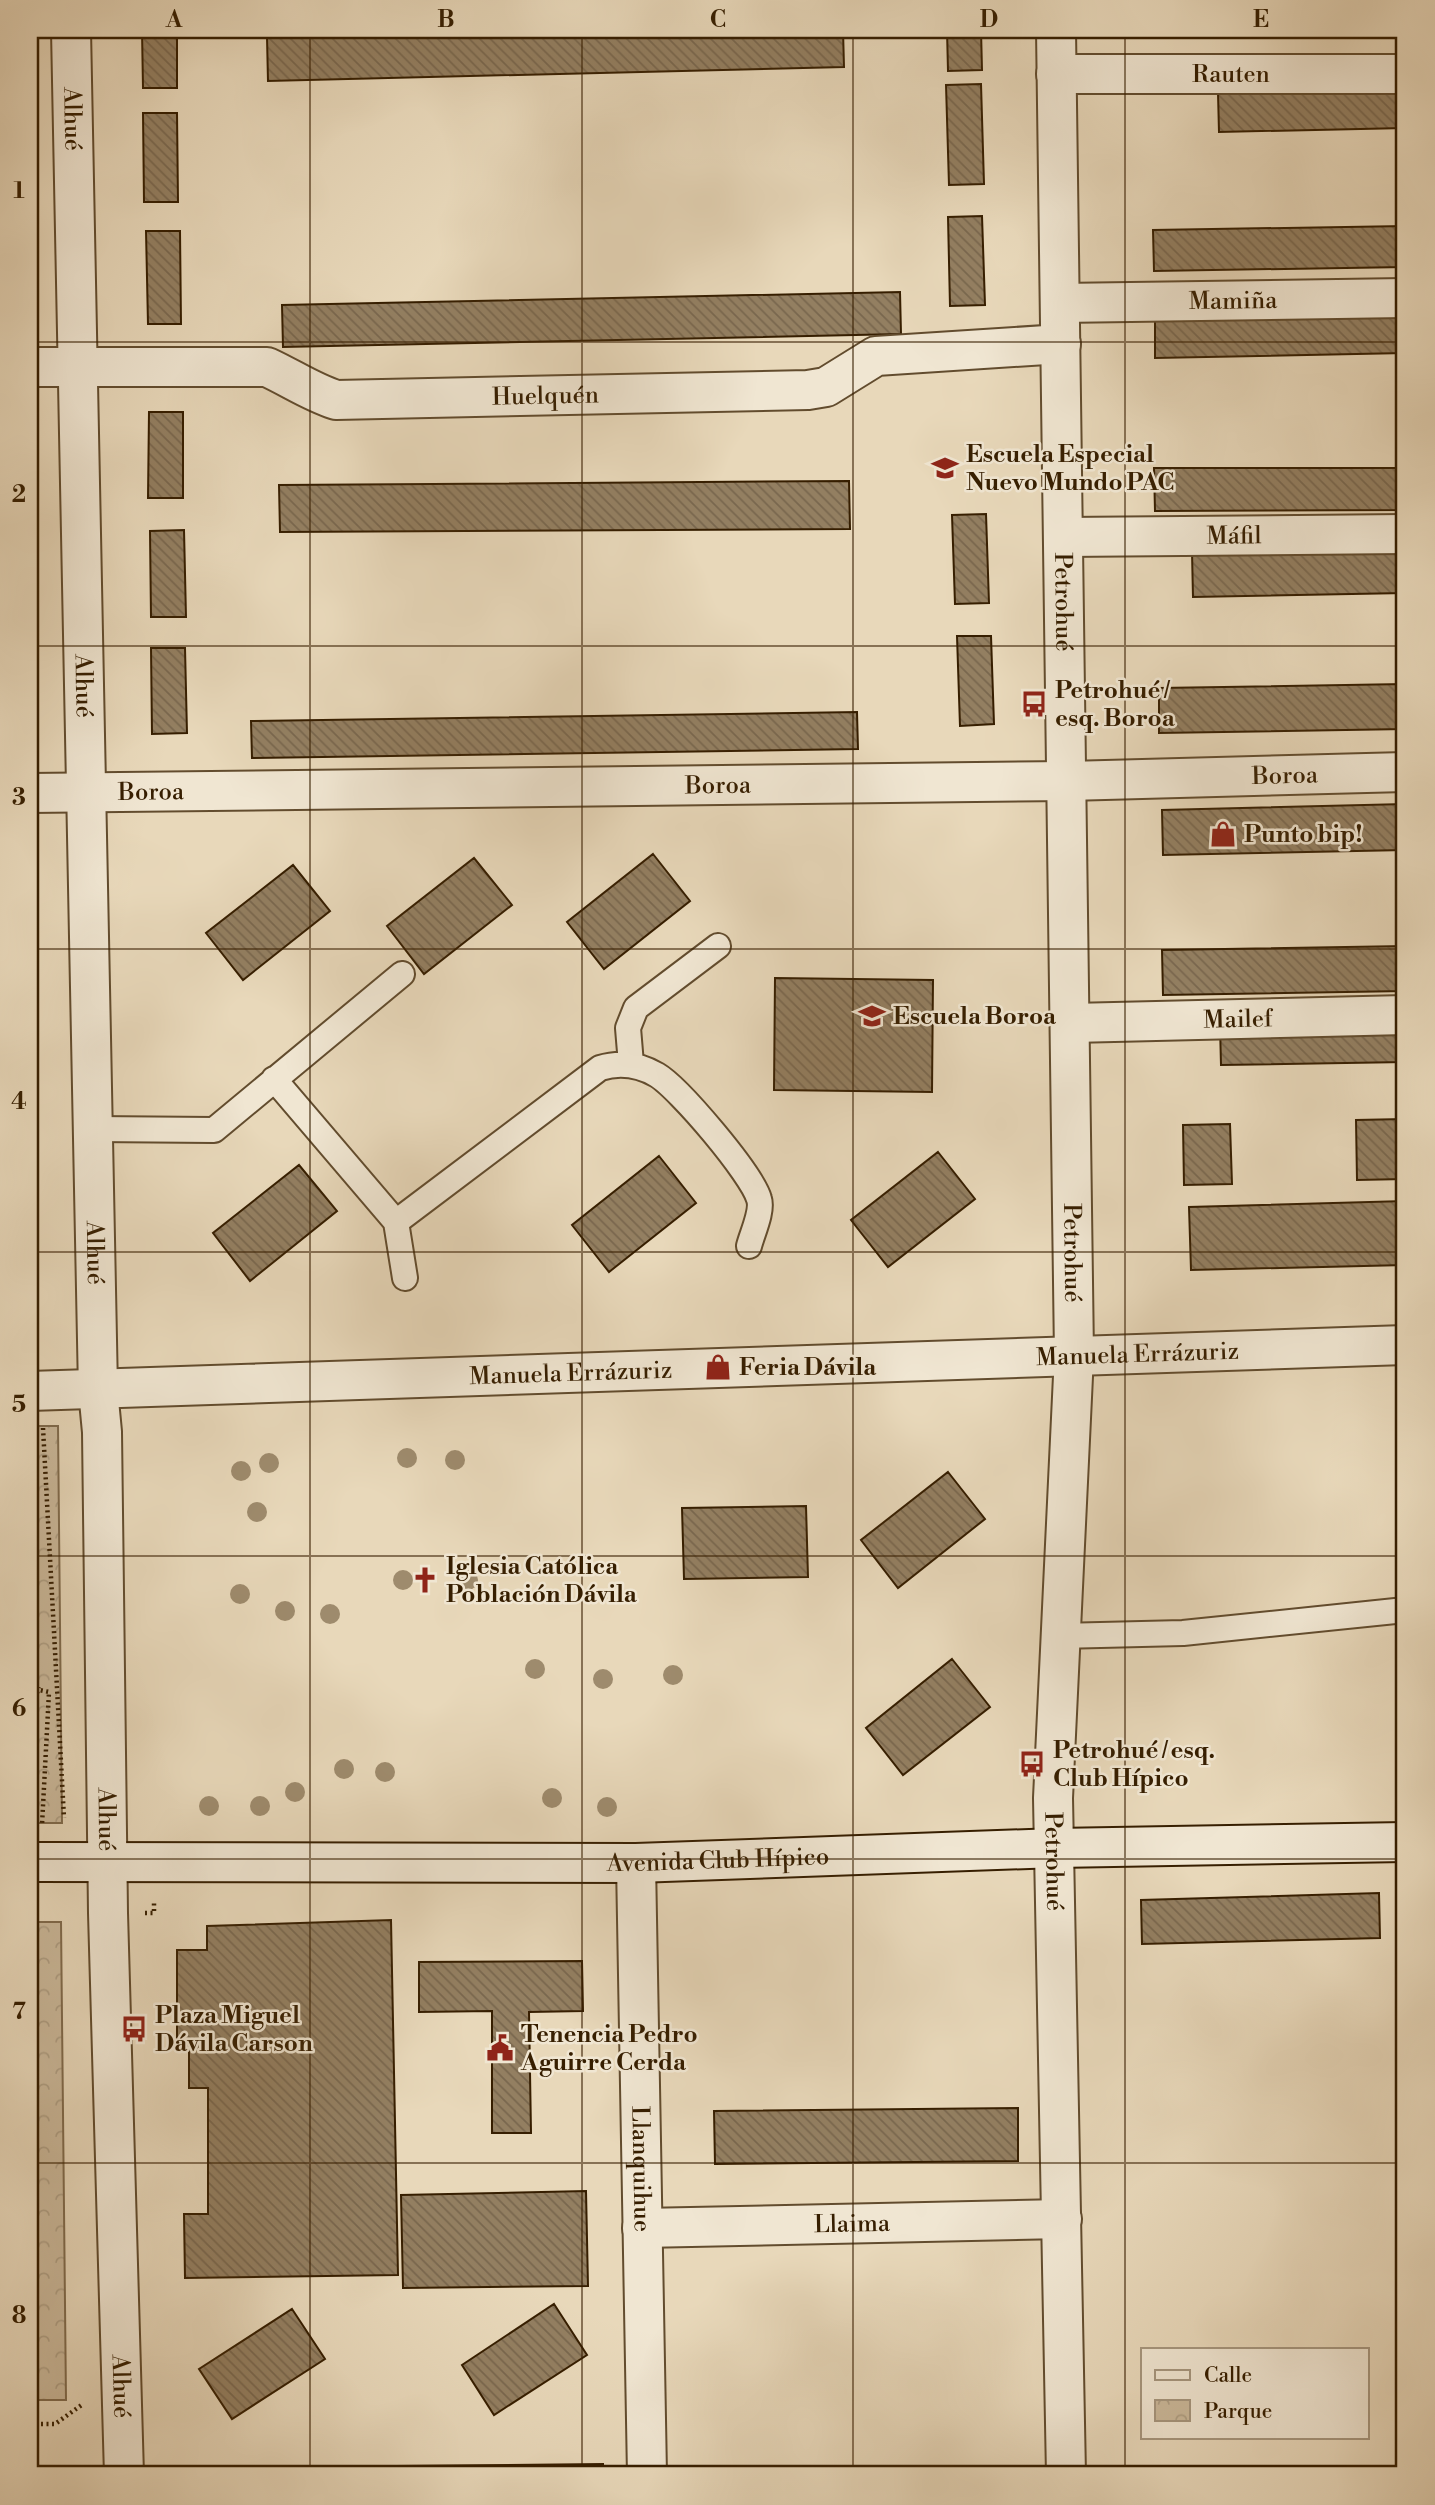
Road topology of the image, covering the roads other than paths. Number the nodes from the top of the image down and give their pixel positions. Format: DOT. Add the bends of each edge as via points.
graph roads {
  1 [pos="71,30"];
  2 [pos="1056,30"];
  3 [pos="1056,74"];
  4 [pos="1405,74"];
  5 [pos="1405,298"];
  6 [pos="1060,303"];
  7 [pos="1061,344"];
  8 [pos="78,365"];
  9 [pos="30,367"];
  10 [pos="1405,534"];
  11 [pos="1063,537"];
  12 [pos="1405,772"];
  13 [pos="1068,781"];
  14 [pos="86,792"];
  15 [pos="30,793"];
  16 [pos="718,946"];
  17 [pos="402,974"];
  18 [pos="1405,1015"];
  19 [pos="1072,1023"];
  20 [pos="631,1064"];
  21 [pos="275,1079"];
  22 [pos="93,1129"];
  23 [pos="396,1222"];
  24 [pos="749,1246"];
  25 [pos="405,1278"];
  26 [pos="1405,1345"];
  27 [pos="1074,1355"];
  28 [pos="98,1390"];
  29 [pos="36,1391"];
  30 [pos="1405,1610"];
  31 [pos="1059,1636"];
  32 [pos="1405,1842"];
  33 [pos="1056,1848"];
  34 [pos="36,1849"];
  35 [pos="107,1862"];
  36 [pos="636,1863"];
  37 [pos="1062,2205"];
  38 [pos="642,2214"];
  39 [pos="124,2475"];
  40 [pos="647,2475"];
  41 [pos="1066,2475"];
  1 -- 8 [label="street, Alhué"];
  2 -- 3 [label="street, Petrohué"];
  3 -- 4 [label="street, Rauten"];
  3 -- 6 [label="street, Petrohué"];
  5 -- 6 [label="street, Mamiña"];
  6 -- 7 [label="street, Petrohué"];
  7 -- 8 [label="street, Huelquén" via="876,356 826,387 780,391 336,400 267,368"];
  7 -- 11 [label="street, Petrohué"];
  8 -- 9 [label="street, Huelquén"];
  8 -- 14 [label="street, Alhué"];
  10 -- 11 [label="street, Máfil"];
  11 -- 13 [label="street, Petrohué"];
  12 -- 13 [label="street, Boroa"];
  13 -- 14 [label="street, Boroa"];
  13 -- 19 [label="street, Petrohué"];
  14 -- 15 [label="street, Boroa"];
  14 -- 22 [label="street, Alhué"];
  16 -- 20 [label="lane" via="636,1008 628,1028"];
  17 -- 21 [label="lane"];
  18 -- 19 [label="street, Mailef"];
  19 -- 27 [label="street, Petrohué"];
  20 -- 23 [label="lane" via="600,1068"];
  20 -- 24 [label="lane" via="658,1075 749,1177 760,1201"];
  21 -- 22 [label="lane" via="214,1130"];
  21 -- 23 [label="lane"];
  22 -- 28 [label="street, Alhué"];
  23 -- 25 [label="lane"];
  26 -- 27 [label="street, Manuela Errázuriz"];
  27 -- 28 [label="street, Manuela Errázuriz"];
  27 -- 31 [label="street, Petrohué"];
  28 -- 29 [label="street, Manuela Errázuriz"];
  28 -- 35 [label="street, Alhué"];
  30 -- 31 [label="lane" via="1183,1633"];
  31 -- 33 [label="street, Petrohué" via="1053,1798"];
  32 -- 33 [label="street, Avenida Club Hípico"];
  33 -- 36 [label="street, Avenida Club Hípico"];
  33 -- 37 [label="street, Petrohué"];
  34 -- 35 [label="street, Avenida Club Hípico"];
  35 -- 36 [label="street, Avenida Club Hípico"];
  35 -- 39 [label="street, Alhué"];
  36 -- 38 [label="street, Llanquihue"];
  37 -- 38 [label="street, Llaima"];
  37 -- 41 [label="street, Petrohué"];
  38 -- 40 [label="street, Llanquihue"];
}
